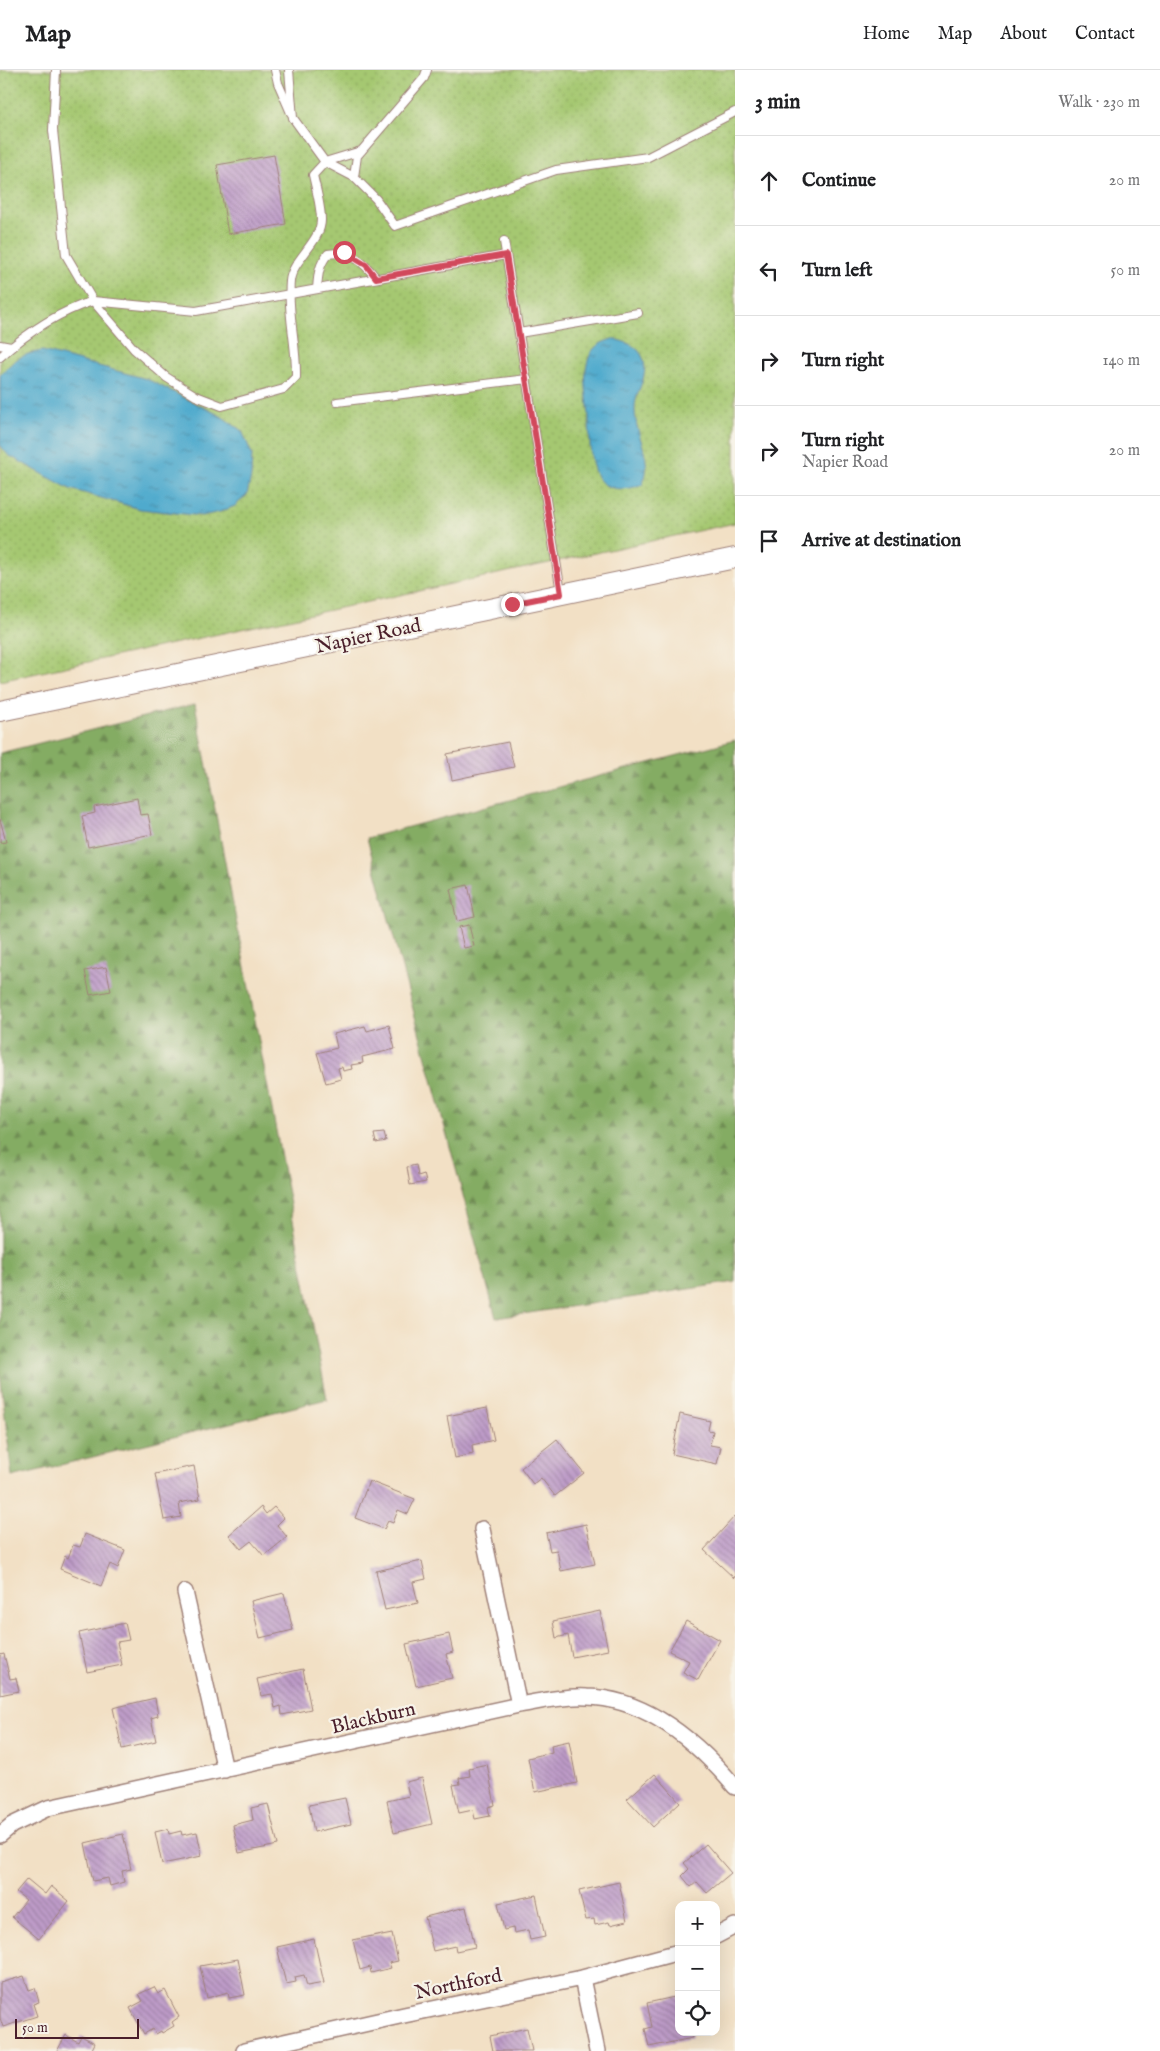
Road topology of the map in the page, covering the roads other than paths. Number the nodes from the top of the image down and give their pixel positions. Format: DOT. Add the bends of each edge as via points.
graph roads {
  1 [pos="56,70"];
  2 [pos="275,70"];
  3 [pos="289,70"];
  4 [pos="427,70"];
  5 [pos="735,112"];
  6 [pos="293,118"];
  7 [pos="361,151"];
  8 [pos="325,162"];
  9 [pos="354,177"];
  10 [pos="504,241"];
  11 [pos="506,255"];
  12 [pos="376,278"];
  13 [pos="317,289"];
  14 [pos="290,294"];
  15 [pos="93,301"];
  16 [pos="638,313"];
  17 [pos="519,333"];
  18 [pos="0,345"];
  19 [pos="11,347"];
  20 [pos="0,357"];
  21 [pos="526,379"];
  22 [pos="337,402"];
  23 [pos="735,558"];
  24 [pos="561,594"];
  25 [pos="0,711"];
  26 [pos="482,1529"];
  27 [pos="185,1592"];
  28 [pos="519,1705"];
  29 [pos="225,1770"];
  30 [pos="735,1787"];
  31 [pos="0,1835"];
  32 [pos="735,1926"];
  33 [pos="720,1934"];
  34 [pos="675,1953"];
  35 [pos="582,1978"];
  36 [pos="244,2051"];
  37 [pos="597,2051"];
  1 -- 15 [label="lane" via="52,130 66,255"];
  2 -- 6 [label="lane"];
  3 -- 6 [label="lane"];
  4 -- 7 [label="lane" via="424,78"];
  5 -- 9 [label="lane" via="648,157 556,170 395,226 376,199"];
  6 -- 8 [label="lane"];
  7 -- 8 [label="lane"];
  7 -- 9 [label="lane" via="357,156"];
  8 -- 9 [label="lane"];
  8 -- 14 [label="lane" via="313,175 321,222 313,242 296,265 290,279"];
  10 -- 11 [label="lane"];
  11 -- 12 [label="lane"];
  11 -- 17 [label="lane"];
  12 -- 13 [label="lane"];
  12 -- 13 [label="lane" via="355,257 335,252 323,260"];
  13 -- 14 [label="lane"];
  14 -- 15 [label="lane" via="196,311"];
  14 -- 15 [label="lane" via="296,377 284,389 222,406 196,396 166,377 134,349"];
  15 -- 19 [label="lane" via="48,321"];
  16 -- 17 [label="lane"];
  17 -- 21 [label="lane"];
  18 -- 19 [label="lane"];
  19 -- 20 [label="lane"];
  21 -- 22 [label="lane"];
  21 -- 24 [label="lane"];
  23 -- 24 [label="street, Napier Road"];
  24 -- 25 [label="street, Napier Road"];
  26 -- 28 [label="street"];
  27 -- 29 [label="street"];
  28 -- 29 [label="street, Blackburn"];
  28 -- 30 [label="street, Blackburn" via="588,1697 612,1699 633,1706 648,1712 694,1744"];
  29 -- 31 [label="street, Blackburn" via="48,1808 12,1825"];
  32 -- 33 [label="street"];
  34 -- 35 [label="street, Northford"];
  35 -- 36 [label="street, Northford"];
  35 -- 37 [label="street"];
}
